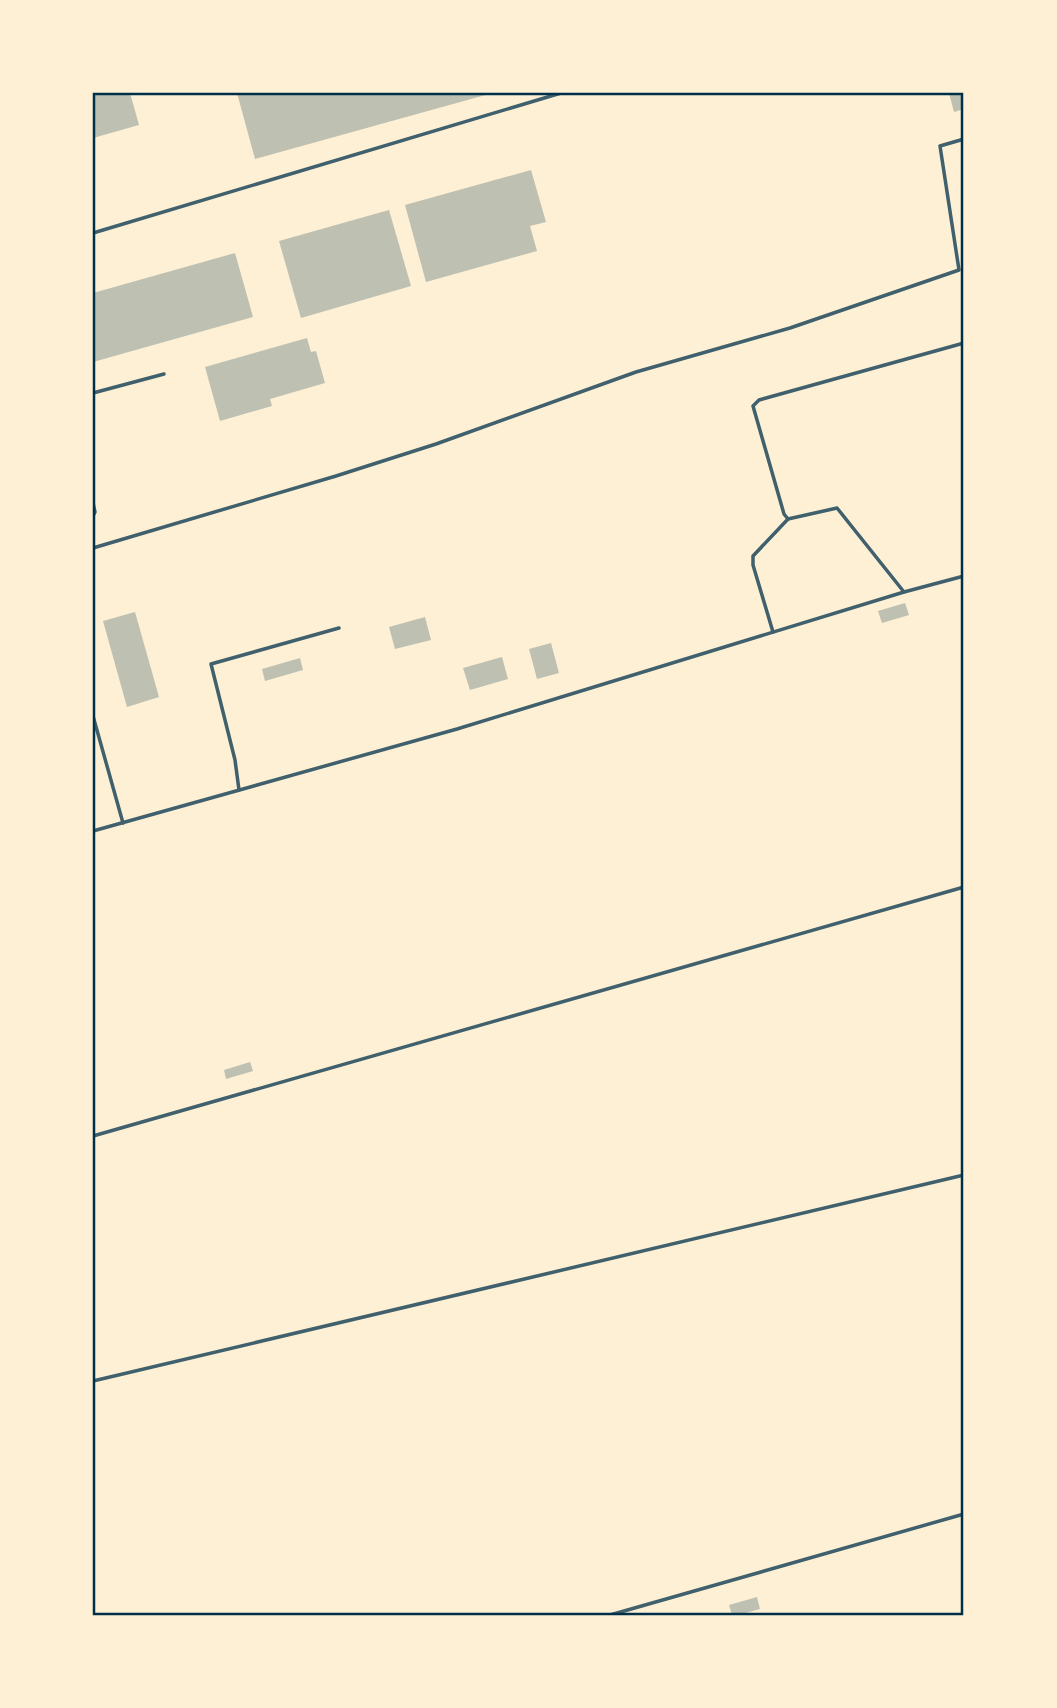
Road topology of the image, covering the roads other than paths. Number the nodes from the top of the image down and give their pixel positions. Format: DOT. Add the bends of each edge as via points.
graph roads {
  1 [pos="561,93"];
  2 [pos="964,139"];
  3 [pos="93,233"];
  4 [pos="964,343"];
  5 [pos="164,374"];
  6 [pos="93,393"];
  7 [pos="93,503"];
  8 [pos="93,516"];
  9 [pos="788,519"];
  10 [pos="93,548"];
  11 [pos="964,576"];
  12 [pos="904,592"];
  13 [pos="340,628"];
  14 [pos="774,632"];
  15 [pos="93,716"];
  16 [pos="239,790"];
  17 [pos="123,823"];
  18 [pos="93,831"];
  19 [pos="964,887"];
  20 [pos="93,1136"];
  21 [pos="964,1175"];
  22 [pos="93,1381"];
  23 [pos="964,1514"];
  24 [pos="610,1615"];
  1 -- 3 [label="lane"];
  2 -- 10 [label="lane" via="940,146 960,270 790,328 636,372 411,452"];
  4 -- 9 [label="lane" via="755,403 753,411"];
  5 -- 6 [label="lane"];
  7 -- 8 [label="lane"];
  9 -- 12 [label="lane" via="837,508"];
  9 -- 14 [label="lane" via="753,556"];
  11 -- 12 [label="lane"];
  12 -- 14 [label="lane"];
  13 -- 16 [label="lane" via="211,664"];
  14 -- 16 [label="lane"];
  15 -- 17 [label="lane"];
  16 -- 17 [label="lane"];
  17 -- 18 [label="lane"];
  19 -- 20 [label="lane"];
  21 -- 22 [label="lane"];
  23 -- 24 [label="lane"];
}
